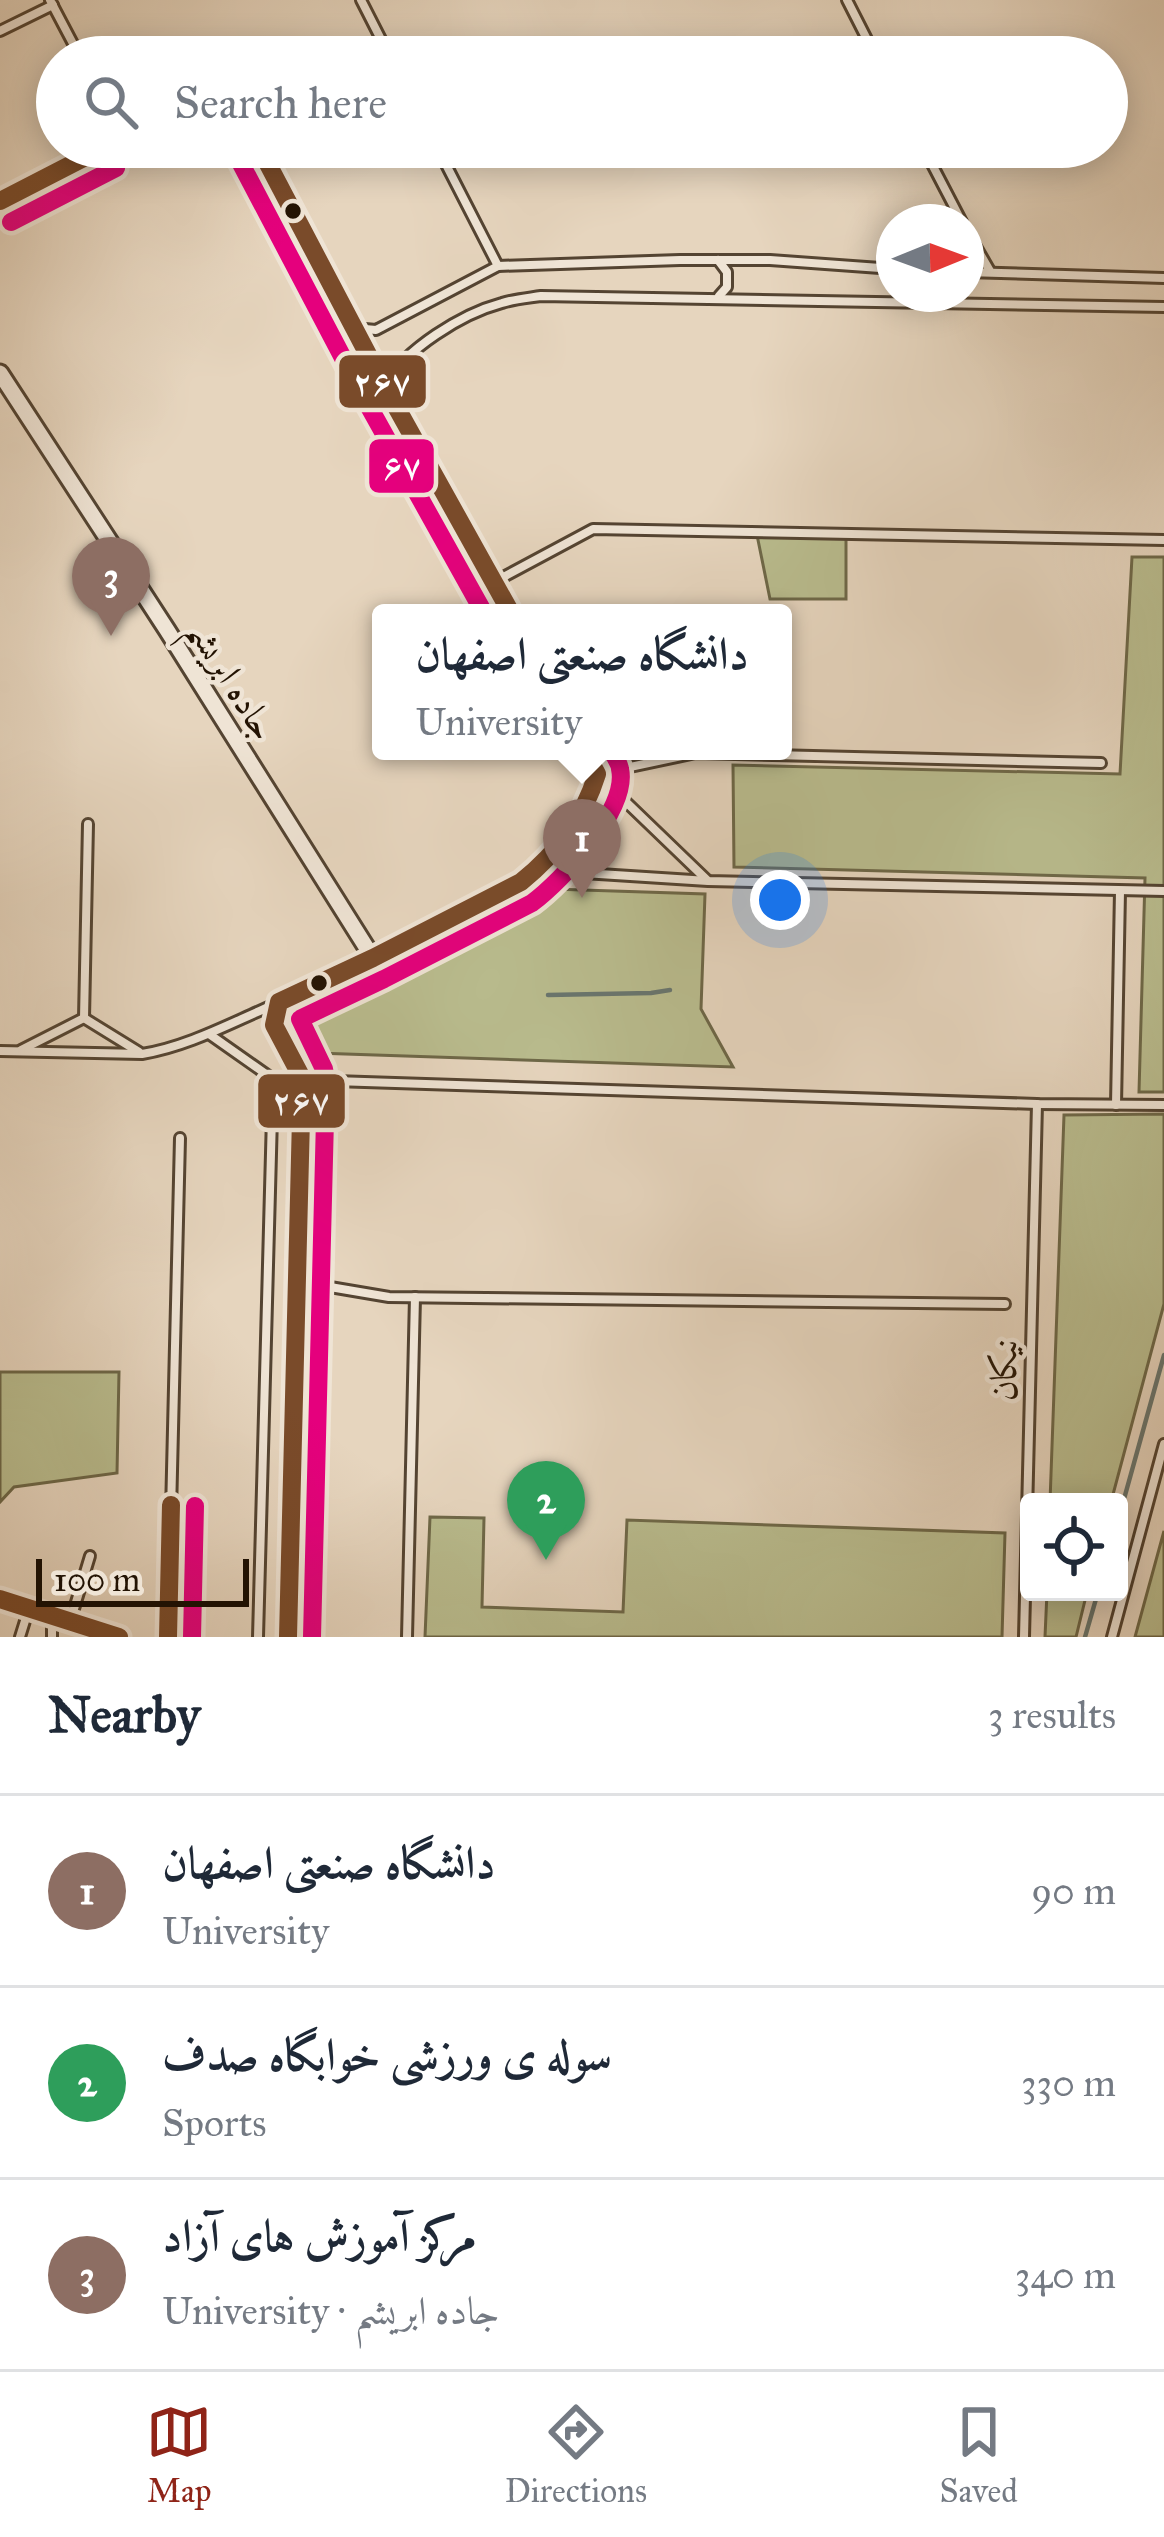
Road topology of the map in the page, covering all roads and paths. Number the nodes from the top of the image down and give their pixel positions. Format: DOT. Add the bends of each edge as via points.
graph roads {
  1 [pos="361,0"];
  2 [pos="847,0"];
  3 [pos="51,3"];
  4 [pos="0,31"];
  5 [pos="69,36"];
  6 [pos="379,36"];
  7 [pos="866,36"];
  8 [pos="64,168"];
  9 [pos="271,168"];
  10 [pos="448,168"];
  11 [pos="934,168"];
  12 [pos="0,201"];
  13 [pos="953,204"];
  14 [pos="718,260"];
  15 [pos="984,261"];
  16 [pos="498,266"];
  17 [pos="876,268"];
  18 [pos="984,273"];
  19 [pos="991,273"];
  20 [pos="1164,278"];
  21 [pos="718,297"];
  22 [pos="1164,307"];
  23 [pos="354,328"];
  24 [pos="0,374"];
  25 [pos="384,385"];
  26 [pos="1164,540"];
  27 [pos="494,582"];
  28 [pos="506,604"];
  29 [pos="792,755"];
  30 [pos="590,760"];
  31 [pos="663,760"];
  32 [pos="1101,763"];
  33 [pos="597,774"];
  34 [pos="88,824"];
  35 [pos="537,870"];
  36 [pos="708,881"];
  37 [pos="1120,891"];
  38 [pos="1164,891"];
  39 [pos="374,958"];
  40 [pos="279,1002"];
  41 [pos="84,1018"];
  42 [pos="209,1034"];
  43 [pos="0,1051"];
  44 [pos="18,1052"];
  45 [pos="142,1054"];
  46 [pos="302,1078"];
  47 [pos="273,1079"];
  48 [pos="1036,1104"];
  49 [pos="1116,1105"];
  50 [pos="1164,1105"];
  51 [pos="180,1138"];
  52 [pos="297,1266"];
  53 [pos="415,1298"];
  54 [pos="1005,1304"];
  55 [pos="1164,1444"];
  56 [pos="89,1556"];
  57 [pos="0,1598"];
  58 [pos="28,1608"];
  59 [pos="52,1616"];
  60 [pos="70,1622"];
  61 [pos="20,1637"];
  62 [pos="52,1637"];
  63 [pos="119,1637"];
  64 [pos="168,1637"];
  65 [pos="258,1637"];
  66 [pos="288,1637"];
  67 [pos="407,1637"];
  68 [pos="1024,1637"];
  69 [pos="1112,1637"];
  1 -- 6 [label="lane"];
  2 -- 7 [label="lane"];
  3 -- 4 [label="lane"];
  3 -- 5 [label="lane"];
  8 -- 12 [label="lane"];
  9 -- 23 [label="lane"];
  10 -- 16 [label="lane"];
  11 -- 13 [label="lane"];
  14 -- 16 [label="lane"];
  14 -- 17 [label="lane"];
  14 -- 21 [label="lane" via="727,287"];
  15 -- 19 [label="lane"];
  16 -- 23 [label="lane" via="376,330"];
  18 -- 19 [label="lane"];
  19 -- 20 [label="lane"];
  21 -- 22 [label="lane"];
  21 -- 25 [label="lane" via="500,303 432,338"];
  23 -- 25 [label="lane"];
  24 -- 39 [label="street, جاده ابریشم"];
  25 -- 27 [label="lane"];
  26 -- 27 [label="lane" via="593,529"];
  27 -- 28 [label="lane"];
  29 -- 32 [label="lane"];
  30 -- 33 [label="lane"];
  31 -- 33 [label="lane"];
  33 -- 35 [label="lane" via="579,823"];
  33 -- 36 [label="lane"];
  34 -- 41 [label="lane"];
  35 -- 36 [label="lane"];
  35 -- 39 [label="lane"];
  36 -- 37 [label="lane"];
  37 -- 38 [label="lane"];
  37 -- 49 [label="lane"];
  39 -- 40 [label="lane"];
  40 -- 42 [label="lane"];
  40 -- 46 [label="lane" via="274,1025"];
  41 -- 44 [label="lane"];
  41 -- 45 [label="lane"];
  42 -- 45 [label="lane"];
  42 -- 47 [label="lane"];
  43 -- 44 [label="lane"];
  44 -- 45 [label="lane"];
  46 -- 47 [label="lane"];
  46 -- 48 [label="lane"];
  46 -- 52 [label="lane"];
  47 -- 65 [label="lane"];
  48 -- 49 [label="lane"];
  48 -- 68 [label="lane, نیکان"];
  49 -- 50 [label="lane"];
  51 -- 64 [label="lane"];
  52 -- 53 [label="lane" via="330,1287"];
  52 -- 66 [label="lane"];
  53 -- 54 [label="lane"];
  53 -- 67 [label="lane"];
  55 -- 69 [label="lane"];
  56 -- 60 [label="lane"];
  57 -- 58 [label="lane"];
  58 -- 59 [label="lane"];
  58 -- 61 [label="lane"];
  59 -- 60 [label="lane"];
  59 -- 62 [label="lane"];
  60 -- 63 [label="lane"];
}
